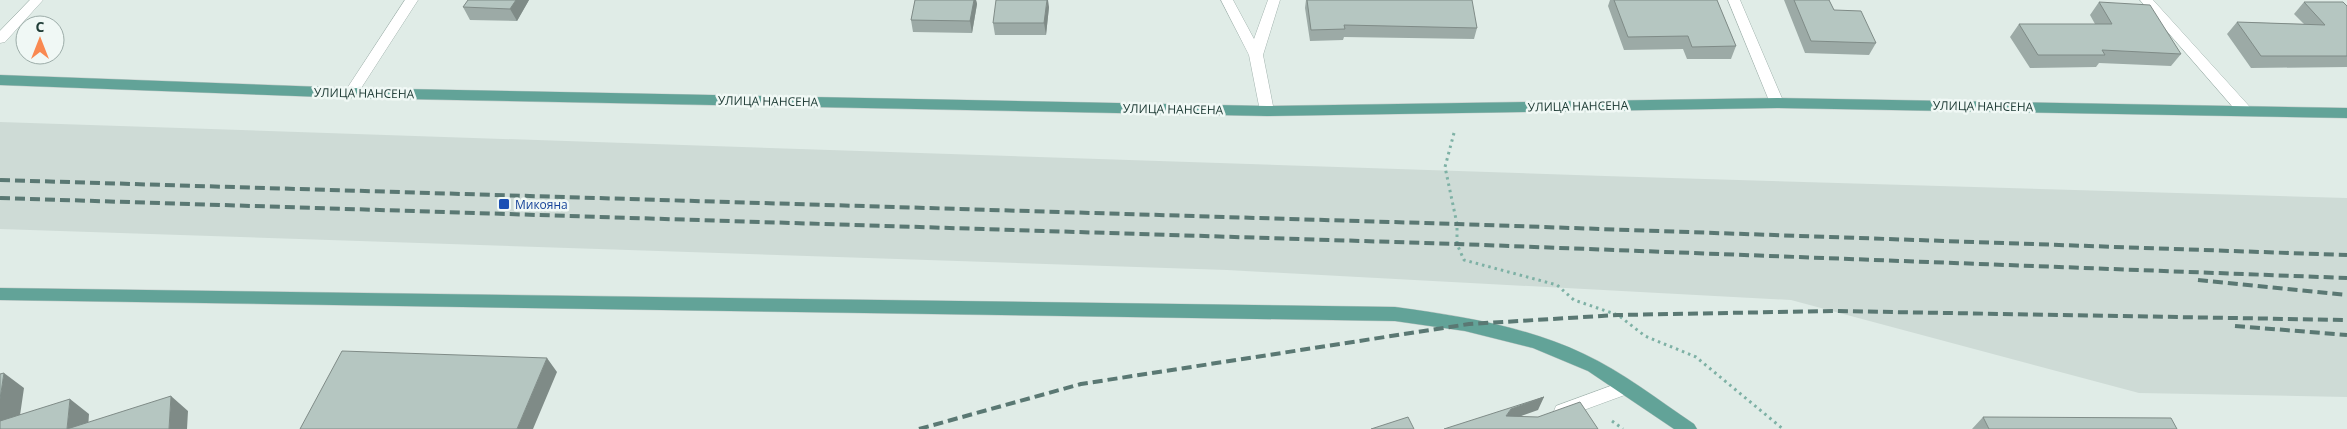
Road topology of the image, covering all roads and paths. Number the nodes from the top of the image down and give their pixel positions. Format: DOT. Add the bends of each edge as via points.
graph roads {
  1 [pos="37,0"];
  2 [pos="412,0"];
  3 [pos="1227,0"];
  4 [pos="1274,0"];
  5 [pos="1734,0"];
  6 [pos="2146,0"];
  7 [pos="0,39"];
  8 [pos="1256,55"];
  9 [pos="0,80"];
  10 [pos="351,93"];
  11 [pos="1777,103"];
  12 [pos="1460,108"];
  13 [pos="2244,110"];
  14 [pos="1267,111"];
  15 [pos="2347,113"];
  16 [pos="0,294"];
  17 [pos="1627,387"];
  18 [pos="1549,416"];
  19 [pos="1688,429"];
  20 [pos="1783,429"];
  1 -- 7 [label="street"];
  2 -- 10 [label="street"];
  3 -- 8 [label="street"];
  4 -- 8 [label="street"];
  5 -- 11 [label="street"];
  6 -- 13 [label="street"];
  8 -- 14 [label="street"];
  9 -- 10 [label="main road, УЛИЦА НАНСЕНА"];
  10 -- 14 [label="main road, УЛИЦА НАНСЕНА"];
  11 -- 12 [label="main road, УЛИЦА НАНСЕНА"];
  11 -- 13 [label="main road, УЛИЦА НАНСЕНА"];
  12 -- 14 [label="main road, УЛИЦА НАНСЕНА"];
  12 -- 20 [label="path" via="1445,167 1457,224 1457,244 1464,260 1557,285 1574,300 1618,315 1645,336 1696,357"];
  13 -- 15 [label="main road, УЛИЦА НАНСЕНА"];
  16 -- 17 [label="main road" via="1395,314 1469,324 1542,344 1578,358"];
  17 -- 18 [label="street"];
  17 -- 19 [label="main road"];
}
